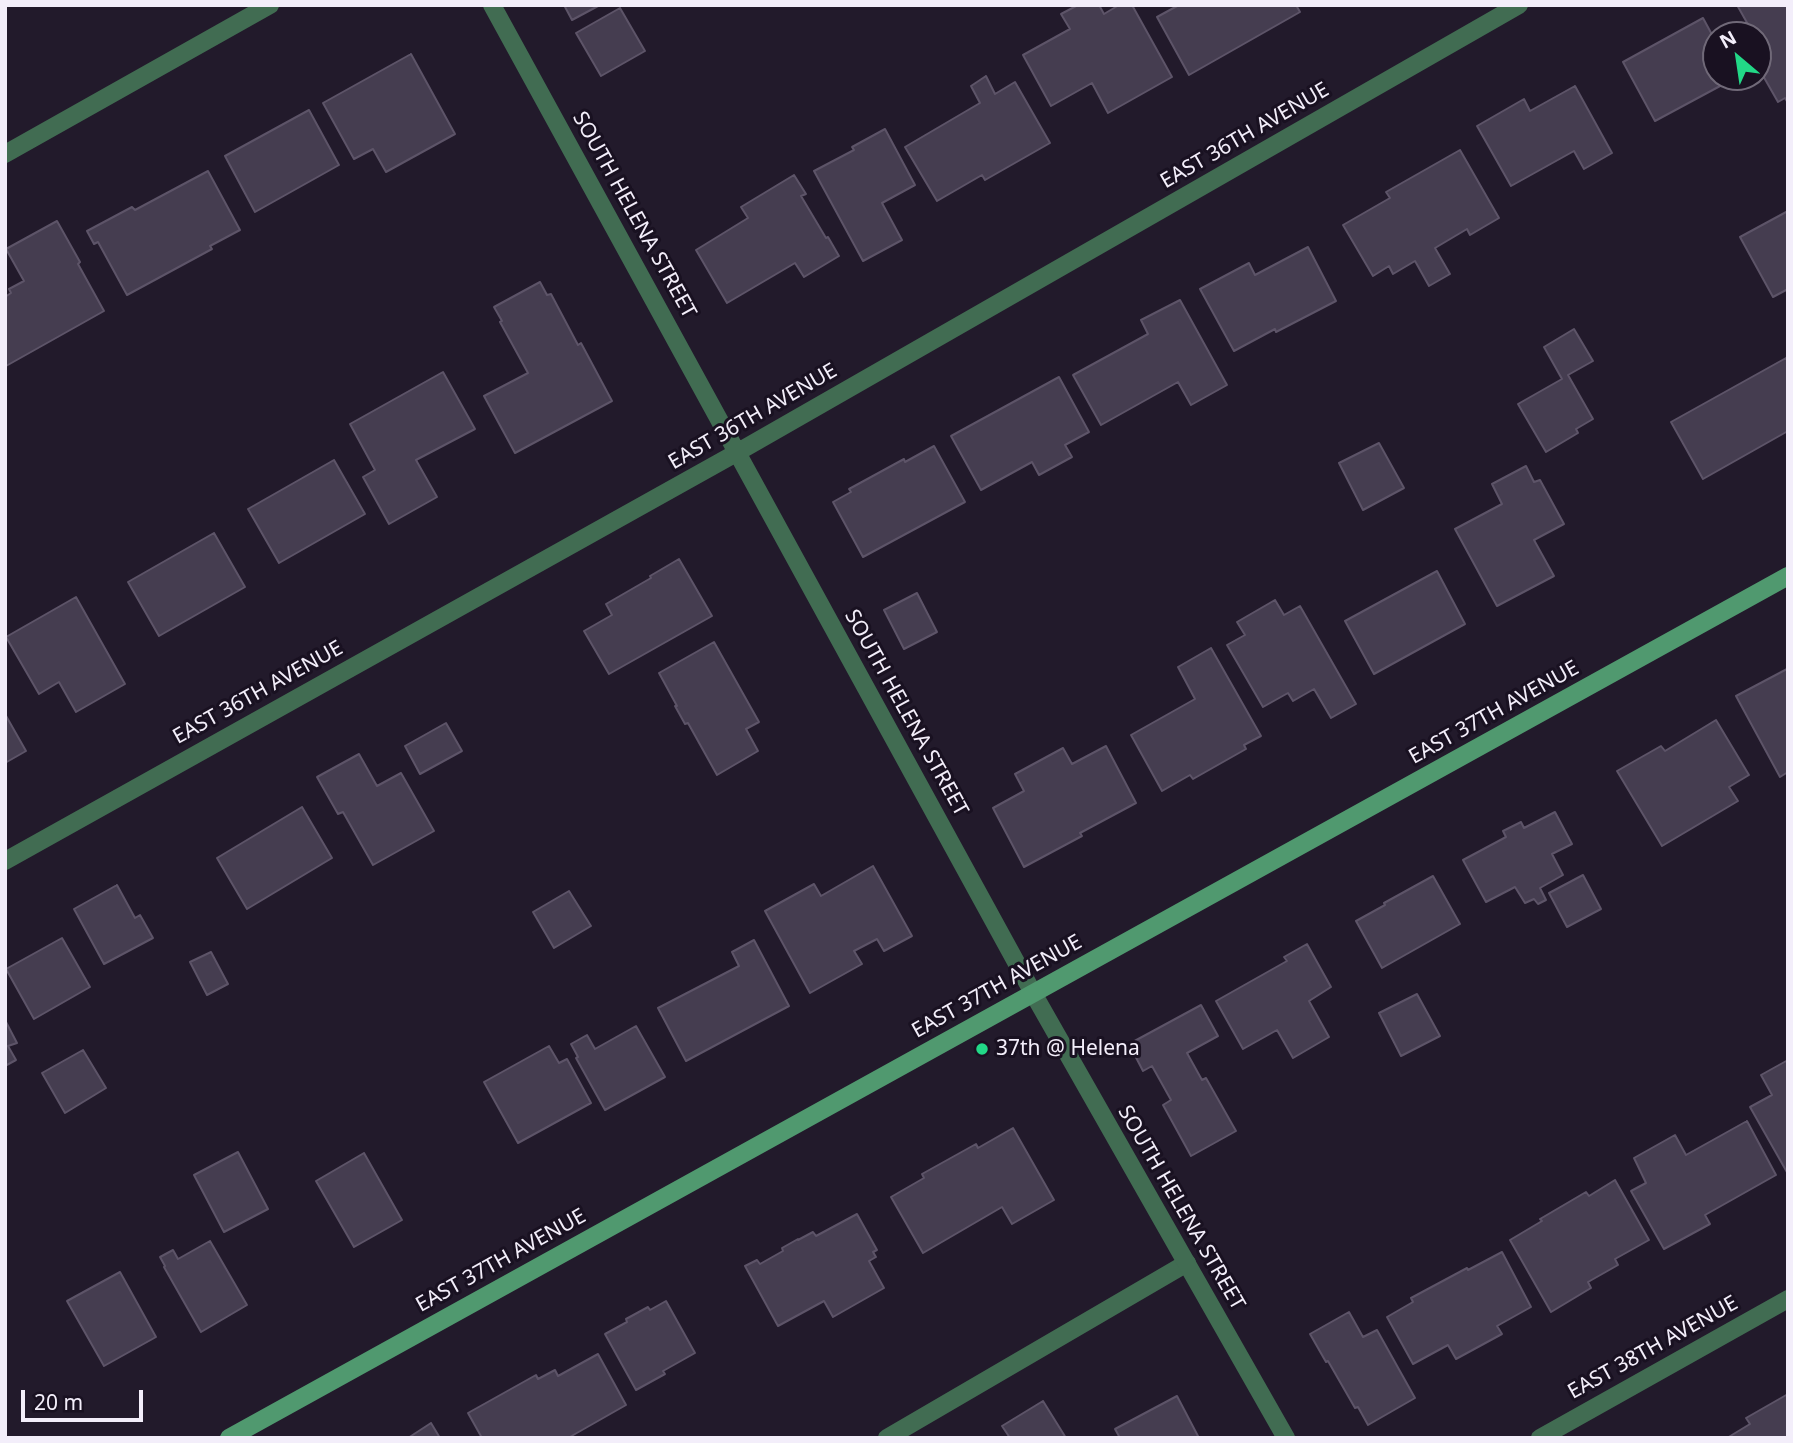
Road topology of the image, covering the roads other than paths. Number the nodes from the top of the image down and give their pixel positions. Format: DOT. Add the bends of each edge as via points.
graph roads {
  1 [pos="270,5"];
  2 [pos="492,5"];
  3 [pos="1519,5"];
  4 [pos="5,154"];
  5 [pos="737,452"];
  6 [pos="1788,576"];
  7 [pos="5,860"];
  8 [pos="1033,993"];
  9 [pos="1187,1263"];
  10 [pos="1788,1299"];
  11 [pos="229,1438"];
  12 [pos="887,1438"];
  13 [pos="1286,1438"];
  14 [pos="1540,1438"];
  1 -- 4 [label="street"];
  2 -- 5 [label="street, SOUTH HELENA STREET"];
  3 -- 5 [label="street, EAST 36TH AVENUE"];
  5 -- 7 [label="street, EAST 36TH AVENUE"];
  5 -- 8 [label="street, SOUTH HELENA STREET"];
  6 -- 8 [label="street, EAST 37TH AVENUE"];
  8 -- 9 [label="street, SOUTH HELENA STREET"];
  8 -- 11 [label="street, EAST 37TH AVENUE"];
  9 -- 12 [label="street"];
  9 -- 13 [label="street, SOUTH HELENA STREET"];
  10 -- 14 [label="street, EAST 38TH AVENUE"];
}
